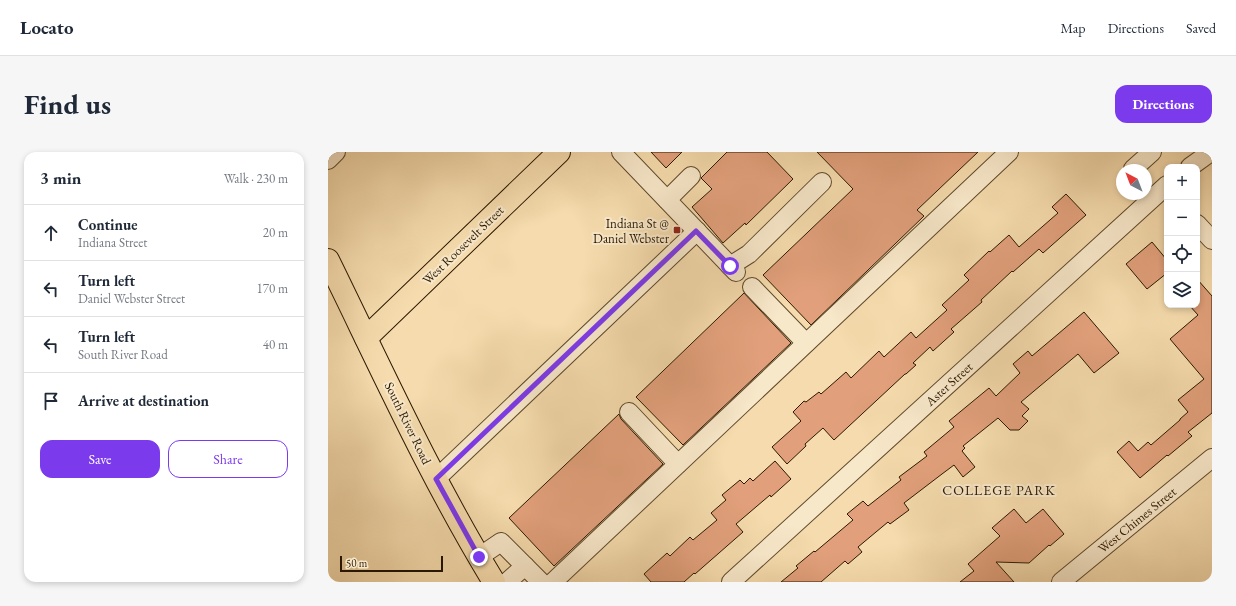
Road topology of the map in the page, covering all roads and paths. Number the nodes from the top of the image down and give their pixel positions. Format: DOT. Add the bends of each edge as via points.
graph roads {
  1 [pos="336,152"];
  2 [pos="559,152"];
  3 [pos="621,152"];
  4 [pos="1008,152"];
  5 [pos="1152,152"];
  6 [pos="1208,153"];
  7 [pos="328,160"];
  8 [pos="1139,164"];
  9 [pos="1194,164"];
  10 [pos="691,176"];
  11 [pos="822,182"];
  12 [pos="1164,191"];
  13 [pos="667,200"];
  14 [pos="1200,227"];
  15 [pos="696,231"];
  16 [pos="1212,240"];
  17 [pos="328,260"];
  18 [pos="752,287"];
  19 [pos="366,338"];
  20 [pos="806,344"];
  21 [pos="629,412"];
  22 [pos="1212,458"];
  23 [pos="678,464"];
  24 [pos="436,479"];
  25 [pos="479,557"];
  26 [pos="525,566"];
  27 [pos="494,582"];
  28 [pos="508,582"];
  29 [pos="541,582"];
  30 [pos="552,582"];
  31 [pos="730,582"];
  32 [pos="1061,582"];
  1 -- 7 [label="street"];
  2 -- 19 [label="main road, West Roosevelt Street"];
  3 -- 13 [label="street"];
  4 -- 20 [label="street"];
  5 -- 8 [label="street"];
  6 -- 9 [label="street"];
  10 -- 13 [label="street"];
  11 -- 15 [label="street" via="733,269"];
  12 -- 31 [label="street, Aster Street"];
  13 -- 15 [label="street"];
  14 -- 16 [label="street"];
  15 -- 24 [label="street"];
  17 -- 19 [label="main road, South River Road"];
  18 -- 20 [label="street"];
  19 -- 24 [label="main road, South River Road"];
  20 -- 23 [label="street"];
  21 -- 23 [label="street"];
  22 -- 32 [label="street, West Chimes Street"];
  23 -- 30 [label="street"];
  24 -- 25 [label="main road, South River Road"];
  25 -- 26 [label="street" via="501,542"];
  25 -- 27 [label="main road, South River Road"];
  26 -- 28 [label="street"];
  26 -- 29 [label="street"];
}
